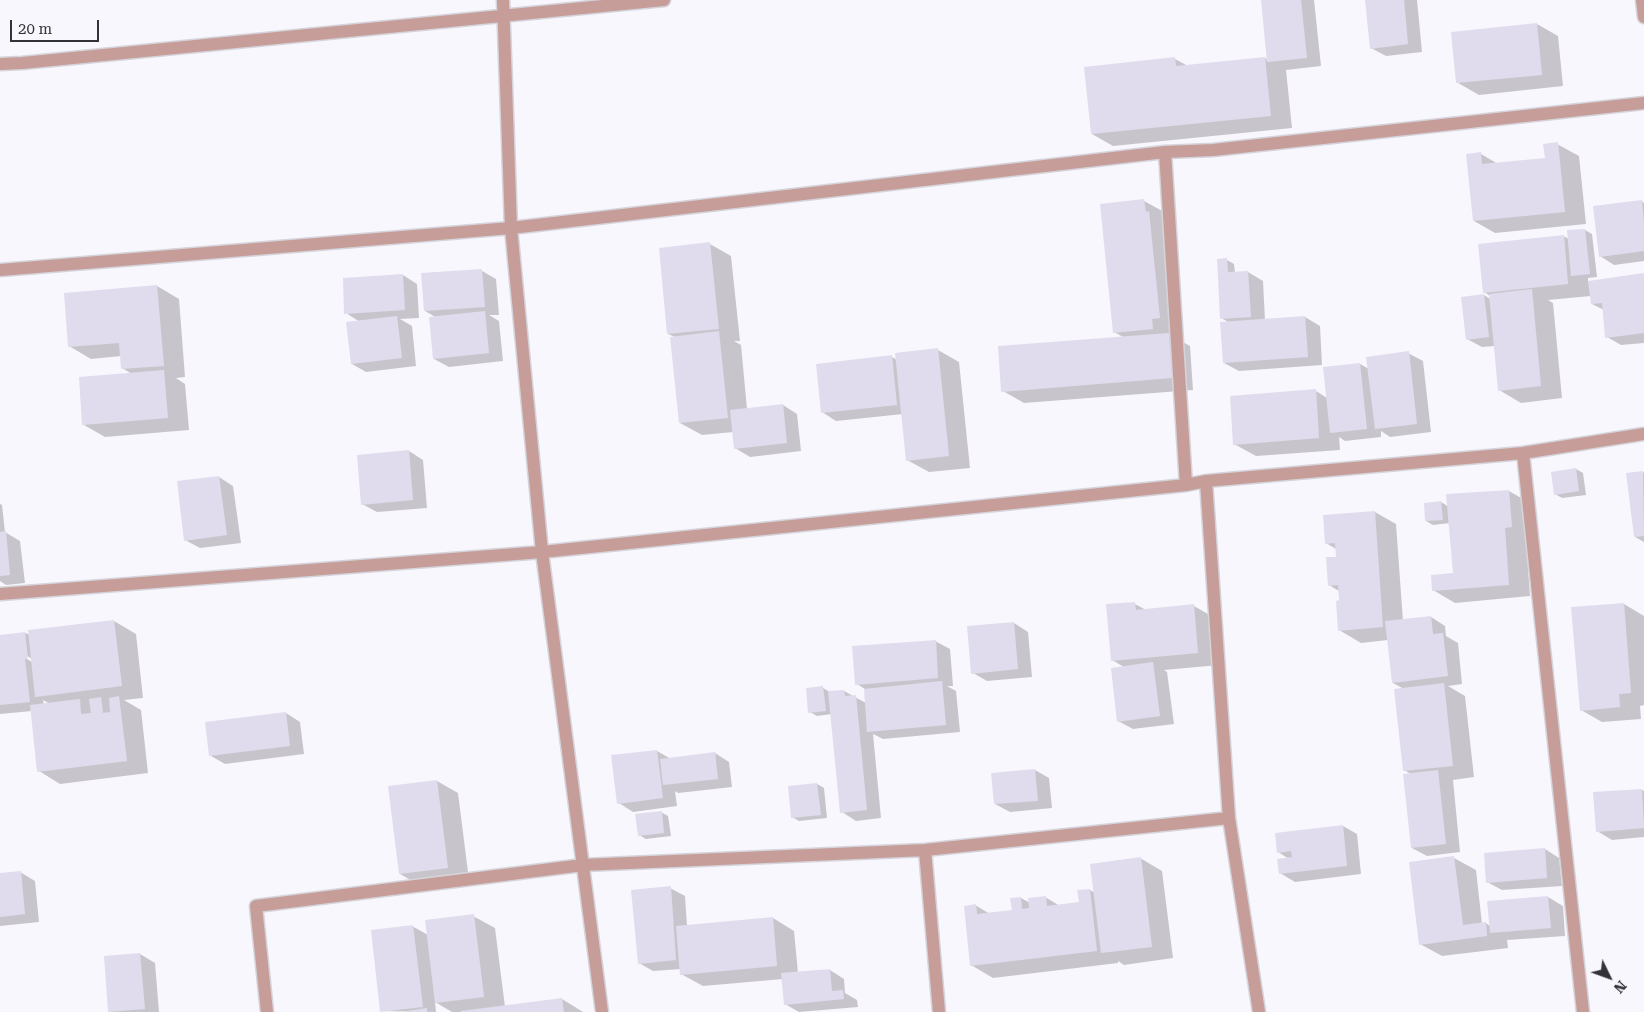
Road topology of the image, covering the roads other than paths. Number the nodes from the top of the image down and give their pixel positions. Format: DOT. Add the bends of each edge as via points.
graph roads {
  1 [pos="503,0"];
  2 [pos="664,0"];
  3 [pos="1642,0"];
  4 [pos="1644,16"];
  5 [pos="504,17"];
  6 [pos="0,64"];
  7 [pos="1644,103"];
  8 [pos="1165,152"];
  9 [pos="511,228"];
  10 [pos="0,270"];
  11 [pos="1644,434"];
  12 [pos="1523,453"];
  13 [pos="1206,481"];
  14 [pos="1186,485"];
  15 [pos="542,552"];
  16 [pos="0,594"];
  17 [pos="1229,818"];
  18 [pos="926,850"];
  19 [pos="583,865"];
  20 [pos="267,1012"];
  21 [pos="602,1012"];
  22 [pos="939,1012"];
  23 [pos="1259,1012"];
  24 [pos="1583,1012"];
  1 -- 5 [label="street"];
  2 -- 5 [label="street"];
  3 -- 4 [label="street"];
  5 -- 6 [label="street"];
  5 -- 9 [label="street"];
  7 -- 8 [label="street" via="1213,150"];
  8 -- 9 [label="street"];
  8 -- 14 [label="street"];
  9 -- 10 [label="street"];
  9 -- 15 [label="street"];
  11 -- 12 [label="street"];
  12 -- 13 [label="street"];
  12 -- 24 [label="street"];
  13 -- 14 [label="street"];
  13 -- 17 [label="street"];
  14 -- 15 [label="street"];
  15 -- 16 [label="street"];
  15 -- 19 [label="street"];
  17 -- 18 [label="street"];
  17 -- 23 [label="street"];
  18 -- 19 [label="street"];
  18 -- 22 [label="street"];
  19 -- 20 [label="street" via="256,906"];
  19 -- 21 [label="street"];
}
